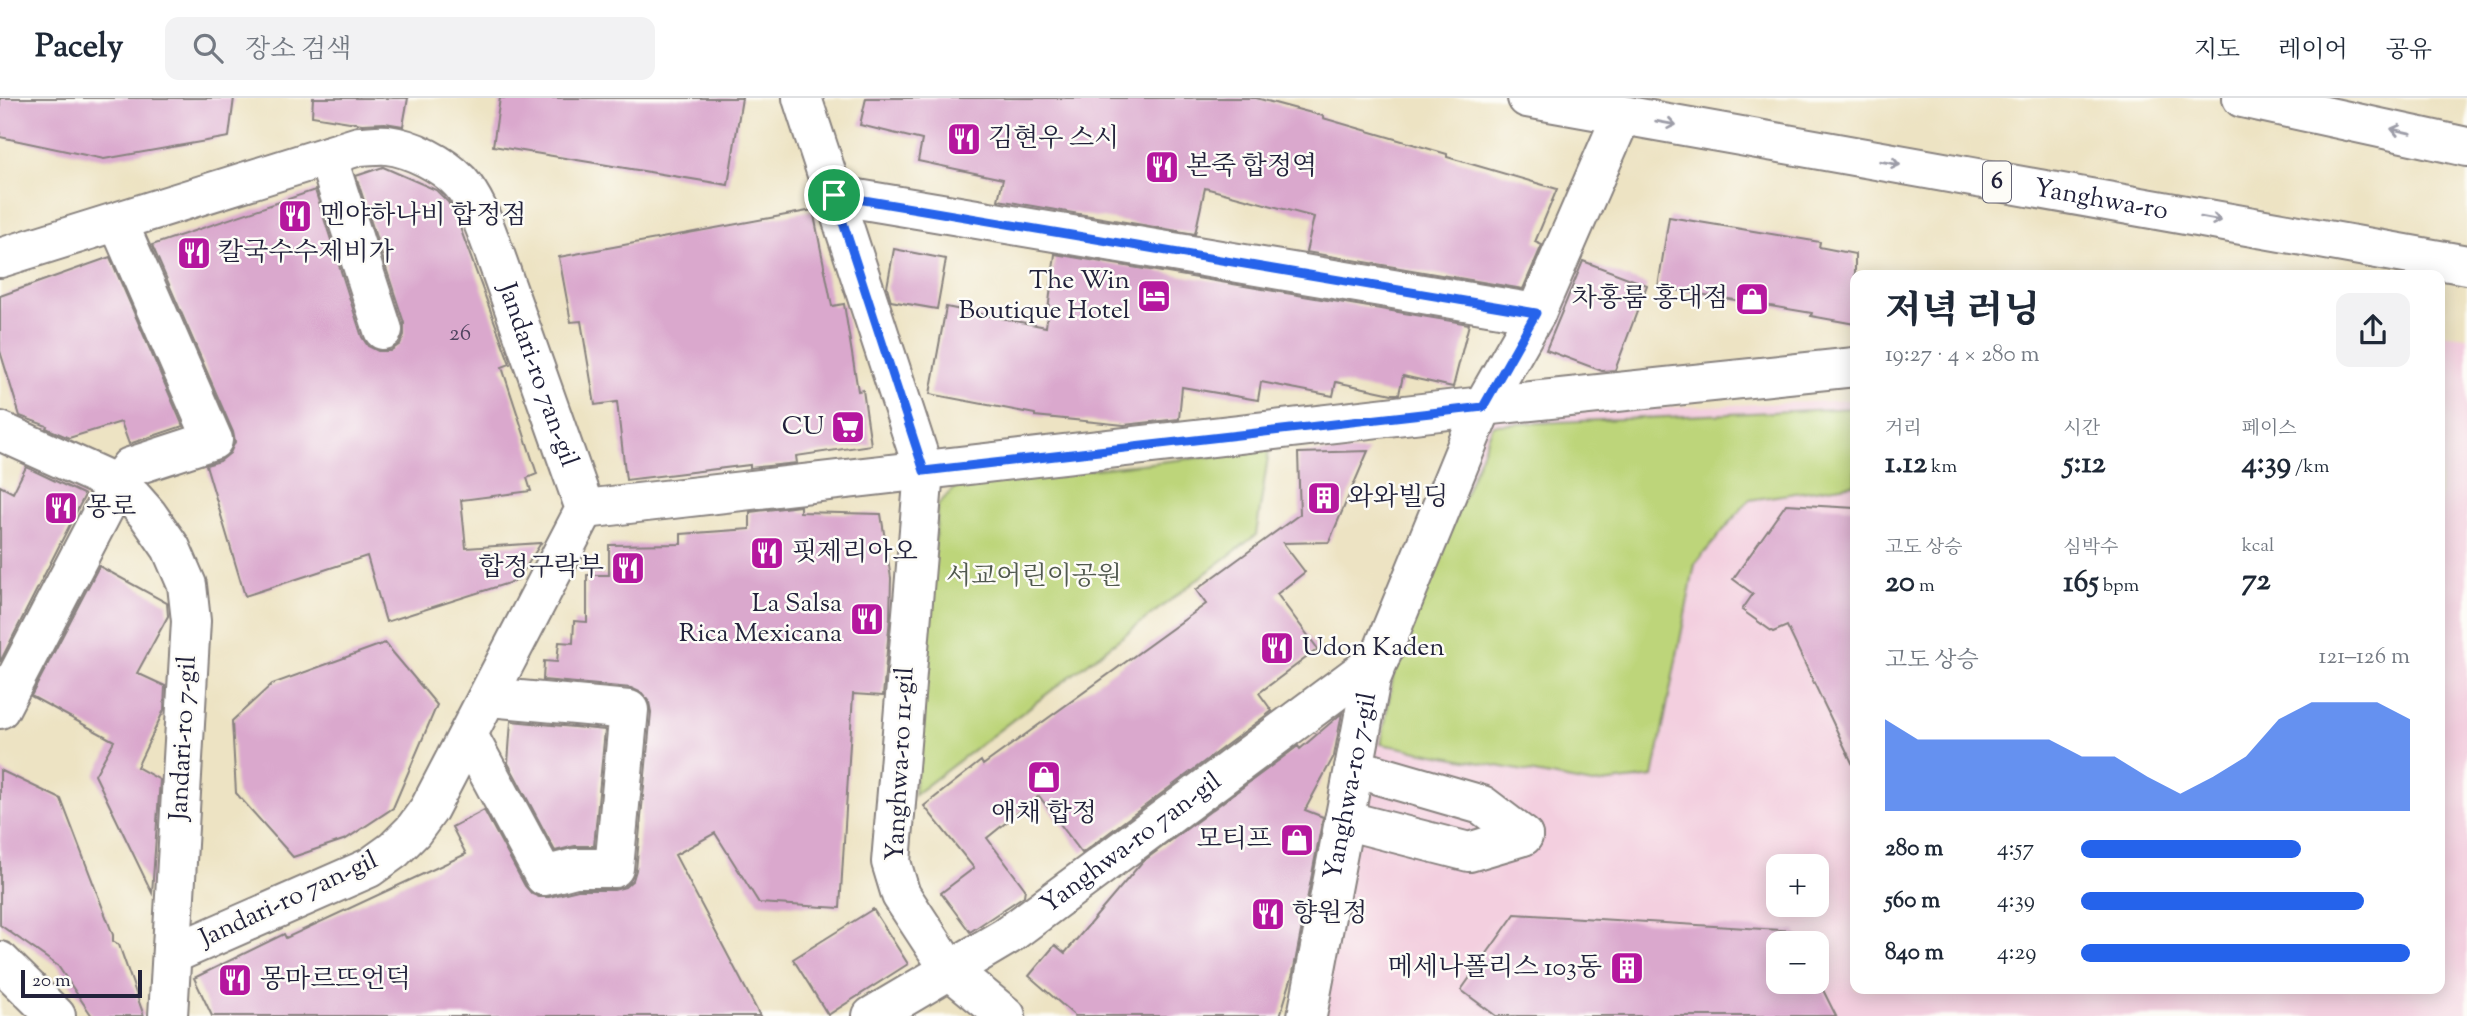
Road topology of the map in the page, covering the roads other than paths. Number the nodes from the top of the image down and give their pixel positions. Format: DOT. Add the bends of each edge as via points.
graph roads {
  1 [pos="802,98"];
  2 [pos="1527,98"];
  3 [pos="2242,98"];
  4 [pos="1622,115"];
  5 [pos="2467,147"];
  6 [pos="327,156"];
  7 [pos="834,195"];
  8 [pos="118,222"];
  9 [pos="0,258"];
  10 [pos="2467,265"];
  11 [pos="1536,313"];
  12 [pos="383,330"];
  13 [pos="1850,368"];
  14 [pos="1483,407"];
  15 [pos="0,431"];
  16 [pos="924,471"];
  17 [pos="117,484"];
  18 [pos="584,509"];
  19 [pos="1380,658"];
  20 [pos="489,697"];
  21 [pos="0,709"];
  22 [pos="468,735"];
  23 [pos="1354,768"];
  24 [pos="1344,820"];
  25 [pos="173,954"];
  26 [pos="0,961"];
  27 [pos="950,970"];
  28 [pos="56,1016"];
  29 [pos="168,1016"];
  30 [pos="872,1016"];
  31 [pos="1006,1016"];
  32 [pos="1307,1016"];
  1 -- 7 [label="street, Yanghwa-ro 11-gil"];
  2 -- 4 [label="street, Yanghwa-ro / 6"];
  5 -- 3 [label="street, one-way"];
  4 -- 10 [label="street, Yanghwa-ro / 6, one-way"];
  4 -- 11 [label="street, Yanghwa-ro 7-gil"];
  6 -- 8 [label="street, Jandari-ro 7an-gil"];
  6 -- 12 [label="street"];
  6 -- 18 [label="street, Jandari-ro 7an-gil" via="359,146 387,145 413,152 460,183 492,246"];
  7 -- 11 [label="street"];
  7 -- 16 [label="street, Yanghwa-ro 11-gil"];
  8 -- 9 [label="street, Jandari-ro 7an-gil"];
  8 -- 17 [label="street" via="213,439 130,467"];
  11 -- 14 [label="street, Yanghwa-ro 7-gil"];
  13 -- 14 [label="street"];
  14 -- 16 [label="street"];
  14 -- 19 [label="street, Yanghwa-ro 7-gil"];
  15 -- 17 [label="street, Jandari-ro 7-gil"];
  16 -- 18 [label="street"];
  16 -- 27 [label="street, Yanghwa-ro 11-gil" via="891,862 901,895"];
  17 -- 21 [label="street"];
  17 -- 25 [label="street, Jandari-ro 7-gil" via="148,515 171,548 187,585 191,621"];
  18 -- 20 [label="street, Jandari-ro 7an-gil"];
  19 -- 23 [label="street, Yanghwa-ro 7-gil" via="1371,679"];
  19 -- 27 [label="street, Yanghwa-ro 7an-gil" via="1007,936"];
  20 -- 22 [label="street, Jandari-ro 7an-gil"];
  20 -- 22 [label="street" via="629,710 614,868 544,876"];
  22 -- 25 [label="street, Jandari-ro 7an-gil" via="429,809 394,850 340,882"];
  23 -- 24 [label="street, Yanghwa-ro 7-gil"];
  23 -- 24 [label="street" via="1482,805 1523,836 1469,852"];
  24 -- 32 [label="street, Yanghwa-ro 7-gil"];
  25 -- 29 [label="street, Jandari-ro 7-gil"];
  26 -- 28 [label="street"];
  27 -- 30 [label="street, Yanghwa-ro 7an-gil"];
  27 -- 31 [label="street, Yanghwa-ro 11-gil"];
}
